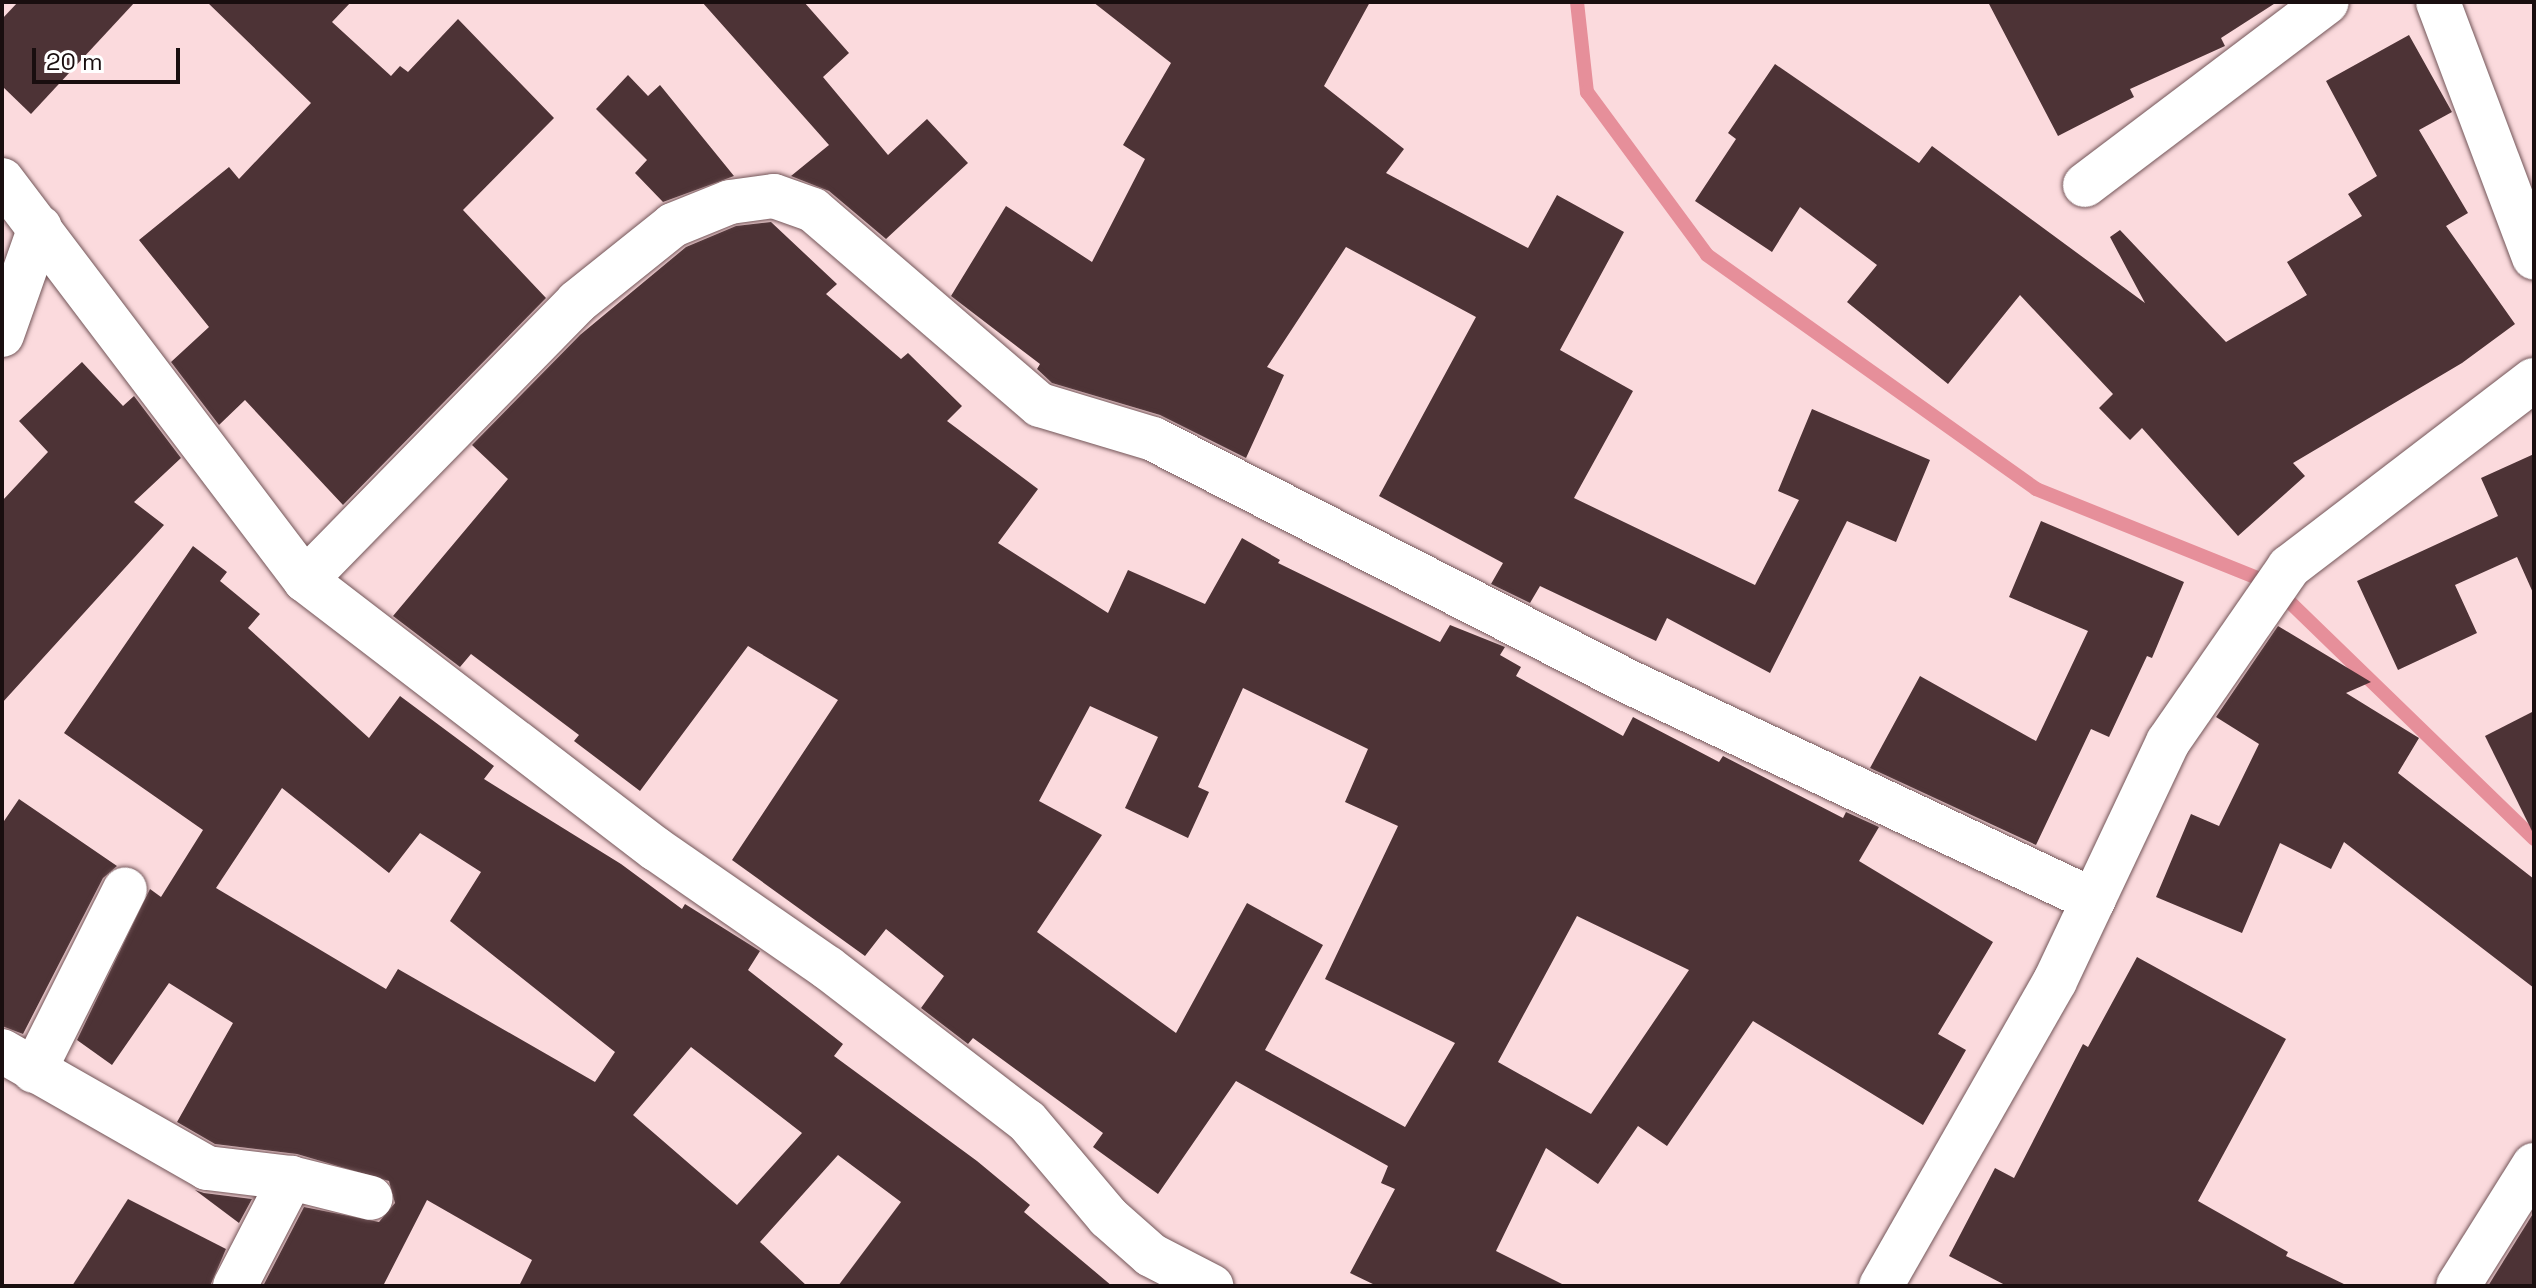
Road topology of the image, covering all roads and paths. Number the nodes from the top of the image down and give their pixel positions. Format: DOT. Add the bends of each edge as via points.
graph roads {
  1 [pos="2327,2"];
  2 [pos="2438,2"];
  3 [pos="2,180"];
  4 [pos="2085,185"];
  5 [pos="40,227"];
  6 [pos="2534,258"];
  7 [pos="2,335"];
  8 [pos="2534,380"];
  9 [pos="305,580"];
  10 [pos="125,889"];
  11 [pos="2093,900"];
  12 [pos="18,1061"];
  13 [pos="2534,1165"];
  14 [pos="291,1178"];
  15 [pos="371,1198"];
  16 [pos="235,1286"];
  17 [pos="1211,1286"];
  18 [pos="1881,1286"];
  19 [pos="2458,1286"];
  1 -- 4 [label="street"];
  2 -- 6 [label="street"];
  3 -- 5 [label="street"];
  5 -- 7 [label="street"];
  5 -- 9 [label="street"];
  8 -- 11 [label="street" via="2289,567 2168,742"];
  9 -- 11 [label="street" via="577,302 673,225 730,202 774,196 813,210 1040,405 1153,439 1629,682"];
  9 -- 17 [label="street" via="656,849 828,968 1027,1121 1108,1217 1151,1255"];
  10 -- 12 [label="street"];
  11 -- 18 [label="street" via="2055,981"];
  12 -- 14 [label="street" via="207,1168"];
  13 -- 19 [label="street"];
  14 -- 15 [label="street"];
  14 -- 16 [label="street"];
}
